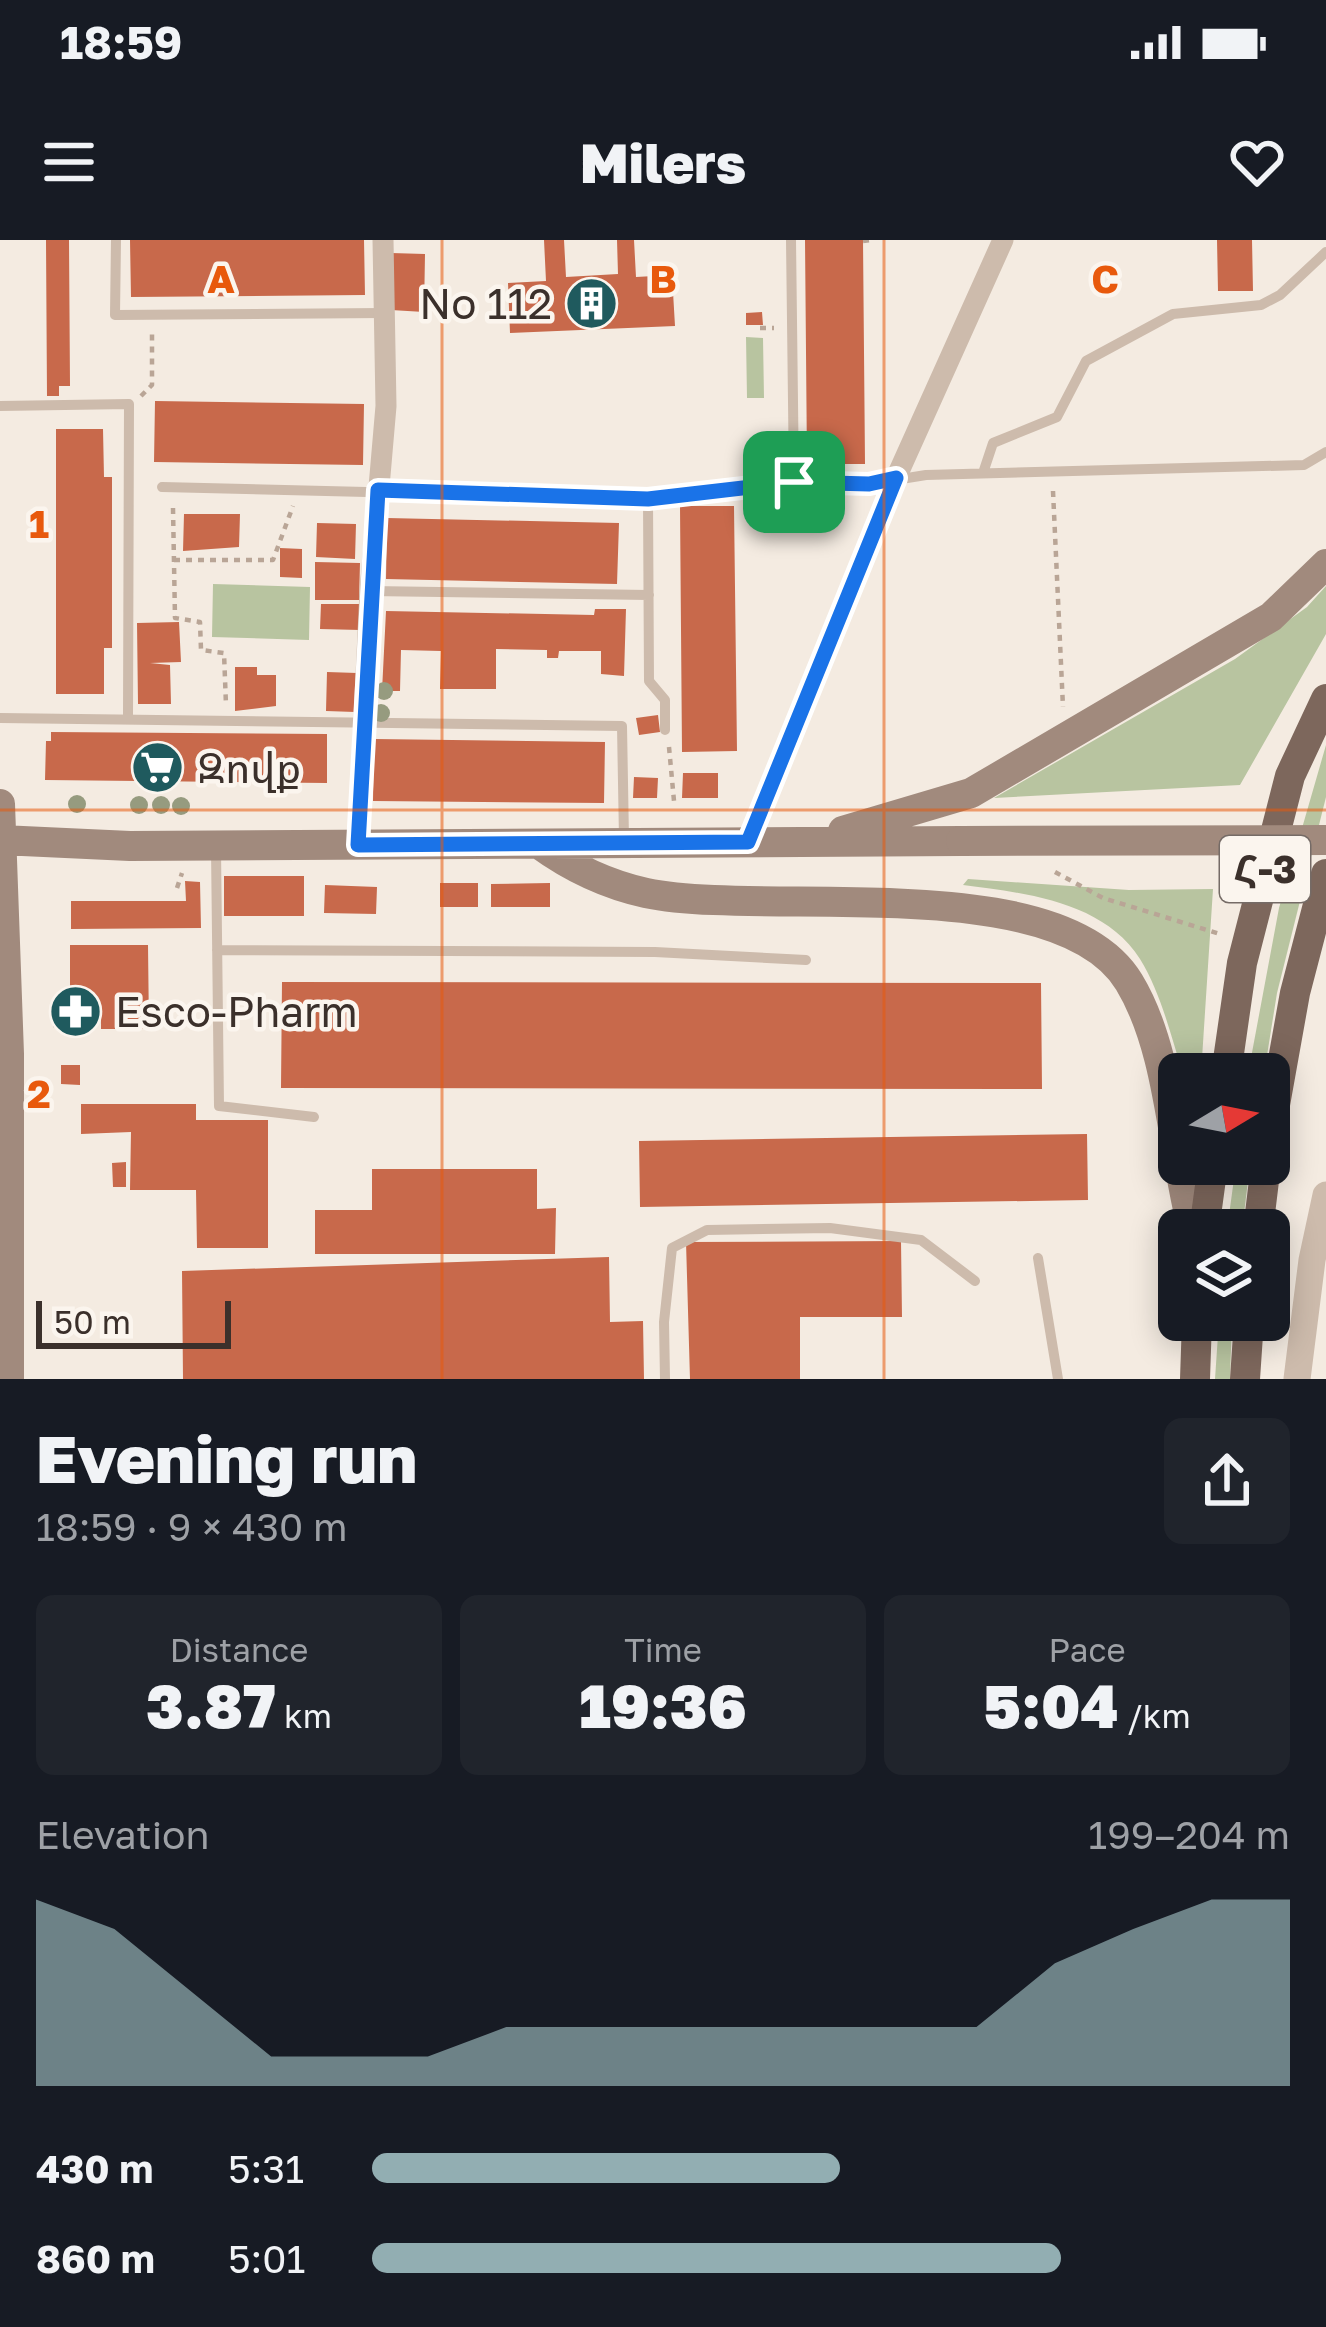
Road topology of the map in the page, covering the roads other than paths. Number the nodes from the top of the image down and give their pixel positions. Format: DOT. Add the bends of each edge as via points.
graph roads {
  1 [pos="116,240"];
  2 [pos="383,240"];
  3 [pos="791,240"];
  4 [pos="1000,241"];
  5 [pos="1326,252"];
  6 [pos="383,313"];
  7 [pos="0,406"];
  8 [pos="1326,452"];
  9 [pos="982,473"];
  10 [pos="896,478"];
  11 [pos="794,482"];
  12 [pos="163,488"];
  13 [pos="378,490"];
  14 [pos="648,499"];
  15 [pos="1326,564"];
  16 [pos="370,591"];
  17 [pos="649,595"];
  18 [pos="1326,699"];
  19 [pos="128,717"];
  20 [pos="0,718"];
  21 [pos="365,725"];
  22 [pos="665,730"];
  23 [pos="0,803"];
  24 [pos="1326,839"];
  25 [pos="0,840"];
  26 [pos="748,842"];
  27 [pos="809,842"];
  28 [pos="624,843"];
  29 [pos="539,844"];
  30 [pos="358,845"];
  31 [pos="216,846"];
  32 [pos="1326,874"];
  33 [pos="217,950"];
  34 [pos="806,960"];
  35 [pos="1229,1053"];
  36 [pos="1284,1053"];
  37 [pos="314,1117"];
  38 [pos="1326,1195"];
  39 [pos="1189,1209"];
  40 [pos="1039,1258"];
  41 [pos="975,1281"];
  42 [pos="1196,1341"];
  43 [pos="1247,1341"];
  44 [pos="1249,1341"];
  45 [pos="9,1379"];
  46 [pos="665,1379"];
  47 [pos="1058,1379"];
  48 [pos="1195,1379"];
  49 [pos="1245,1379"];
  50 [pos="1255,1379"];
  51 [pos="1298,1379"];
  1 -- 6 [label="lane" via="116,315"];
  2 -- 6 [label="street"];
  3 -- 11 [label="lane"];
  4 -- 10 [label="street"];
  5 -- 9 [label="lane" via="1261,305 1173,314 1087,362 1057,417 994,443"];
  6 -- 13 [label="street"];
  7 -- 19 [label="lane" via="129,404"];
  8 -- 9 [label="lane" via="1304,465"];
  9 -- 10 [label="lane"];
  10 -- 11 [label="lane"];
  10 -- 26 [label="street"];
  11 -- 14 [label="lane"];
  12 -- 13 [label="lane"];
  13 -- 14 [label="lane"];
  13 -- 16 [label="street"];
  14 -- 17 [label="lane"];
  15 -- 27 [label="main road" via="1271,617 970,793"];
  16 -- 17 [label="lane"];
  16 -- 21 [label="street"];
  17 -- 22 [label="lane" via="649,681 665,700"];
  18 -- 35 [label="main road, Հ-3" via="1290,776 1242,962"];
  19 -- 20 [label="lane"];
  19 -- 21 [label="lane"];
  21 -- 28 [label="lane" via="622,726"];
  21 -- 30 [label="street"];
  23 -- 25 [label="main road"];
  24 -- 27 [label="main road, bridge"];
  25 -- 31 [label="main road"];
  25 -- 45 [label="main road"];
  26 -- 27 [label="main road"];
  26 -- 28 [label="main road"];
  28 -- 29 [label="main road"];
  29 -- 30 [label="main road"];
  29 -- 39 [label="main road" via="577,871 648,893 947,907 1010,915 1095,947 1128,980 1153,1039"];
  30 -- 31 [label="main road"];
  31 -- 33 [label="lane"];
  32 -- 36 [label="main road, Հ-3"];
  33 -- 34 [label="lane"];
  33 -- 37 [label="lane" via="219,1106"];
  38 -- 51 [label="street"];
  40 -- 47 [label="lane"];
  41 -- 46 [label="lane" via="921,1240 830,1228 707,1230 672,1248"];
  42 -- 48 [label="main road"];
  43 -- 49 [label="main road"];
  44 -- 50 [label="street"];
}
